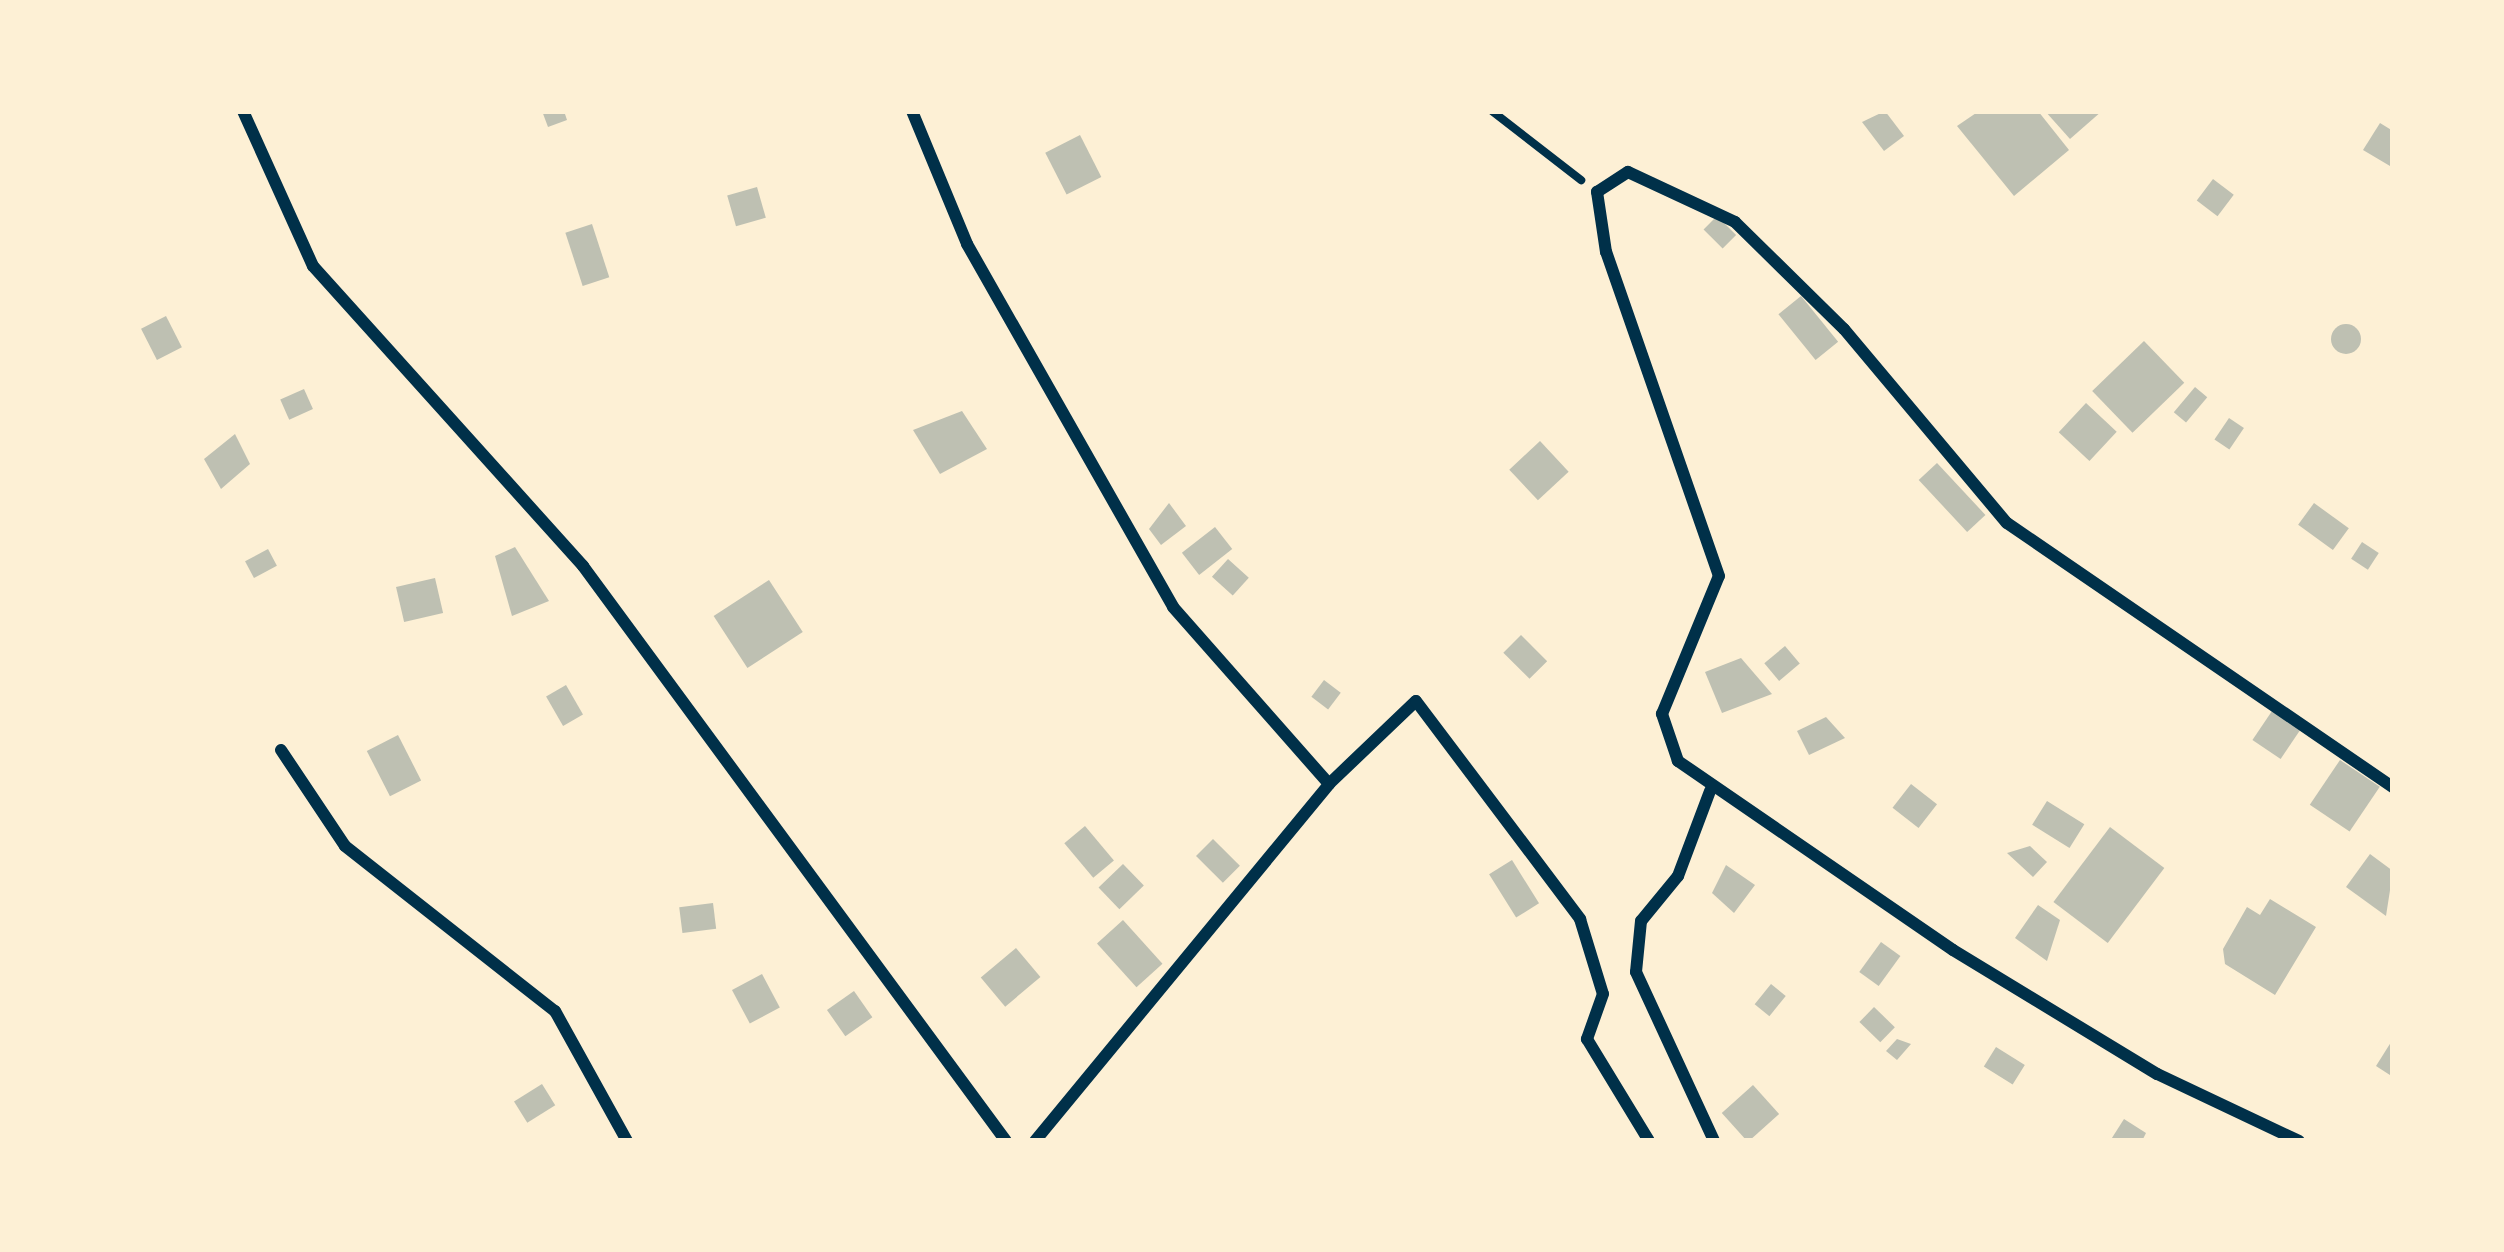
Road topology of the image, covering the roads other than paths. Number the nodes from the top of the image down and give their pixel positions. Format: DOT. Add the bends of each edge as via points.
graph roads {
  1 [pos="243,111"];
  2 [pos="912,111"];
  3 [pos="281,750"];
  4 [pos="1329,784"];
  5 [pos="2393,787"];
  6 [pos="1710,791"];
  7 [pos="627,1141"];
  8 [pos="1006,1141"];
  9 [pos="1035,1141"];
  10 [pos="1649,1141"];
  11 [pos="1714,1141"];
  12 [pos="2300,1141"];
  1 -- 8 [label="street" via="314,266 583,566"];
  2 -- 4 [label="street" via="967,244 1173,607"];
  3 -- 7 [label="street" via="345,846 555,1011"];
  4 -- 9 [label="street"];
  4 -- 10 [label="street" via="1404,705 1427,704 1580,919 1603,994 1586,1039"];
  5 -- 6 [label="street" via="2007,523 1844,329 1735,222 1628,172 1597,192 1601,236 1720,575 1662,714 1678,760"];
  6 -- 11 [label="street" via="1678,876 1641,921 1636,972"];
  6 -- 12 [label="street" via="2158,1074"];
}
